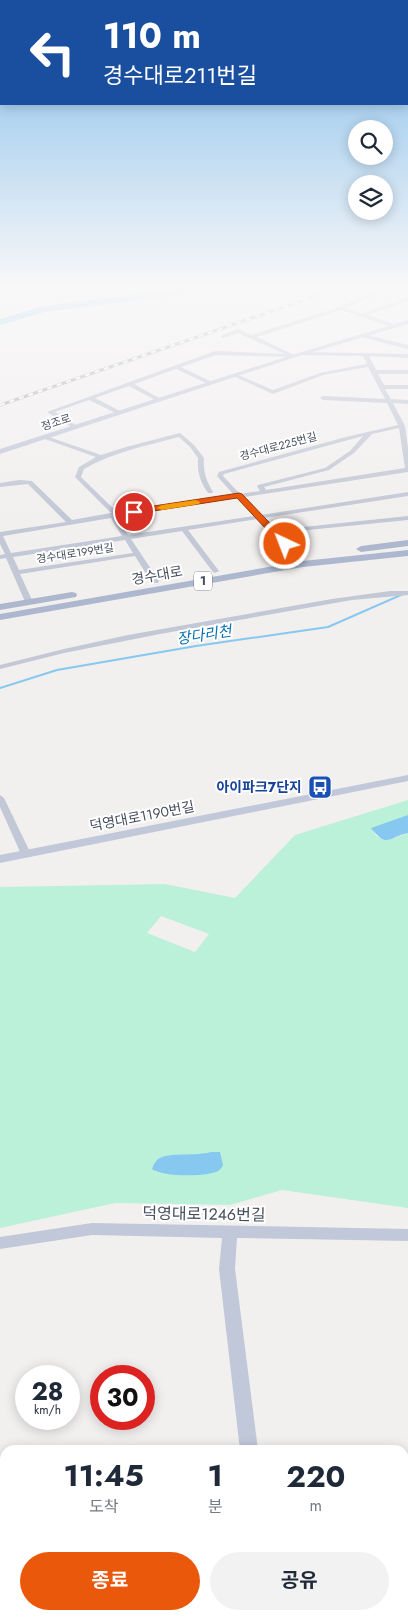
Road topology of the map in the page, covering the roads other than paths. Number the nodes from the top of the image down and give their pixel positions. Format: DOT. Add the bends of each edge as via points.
graph roads {
  1 [pos="186,364"];
  2 [pos="270,364"];
  3 [pos="370,365"];
  4 [pos="177,367"];
  5 [pos="374,372"];
  6 [pos="408,372"];
  7 [pos="234,375"];
  8 [pos="210,383"];
  9 [pos="130,384"];
  10 [pos="382,387"];
  11 [pos="408,387"];
  12 [pos="90,398"];
  13 [pos="323,398"];
  14 [pos="159,400"];
  15 [pos="389,402"];
  16 [pos="408,402"];
  17 [pos="120,413"];
  18 [pos="75,427"];
  19 [pos="404,428"];
  20 [pos="370,433"];
  21 [pos="44,438"];
  22 [pos="0,452"];
  23 [pos="407,452"];
  24 [pos="101,457"];
  25 [pos="408,469"];
  26 [pos="0,486"];
  27 [pos="210,492"];
  28 [pos="264,492"];
  29 [pos="408,494"];
  30 [pos="239,496"];
  31 [pos="114,515"];
  32 [pos="259,517"];
  33 [pos="408,518"];
  34 [pos="70,522"];
  35 [pos="0,526"];
  36 [pos="184,529"];
  37 [pos="273,532"];
  38 [pos="2,534"];
  39 [pos="126,538"];
  40 [pos="408,543"];
  41 [pos="408,553"];
  42 [pos="137,554"];
  43 [pos="9,556"];
  44 [pos="0,557"];
  45 [pos="296,557"];
  46 [pos="215,571"];
  47 [pos="16,574"];
  48 [pos="155,581"];
  49 [pos="408,593"];
  50 [pos="29,602"];
  51 [pos="0,607"];
  52 [pos="0,616"];
  53 [pos="0,667"];
  54 [pos="408,778"];
  55 [pos="0,798"];
  56 [pos="26,854"];
  57 [pos="0,859"];
  58 [pos="230,1232"];
  59 [pos="408,1235"];
  60 [pos="0,1243"];
  61 [pos="248,1445"];
  1 -- 4 [label="street"];
  2 -- 7 [label="street, 정조로"];
  3 -- 5 [label="street"];
  3 -- 7 [label="street" via="322,374 272,392"];
  4 -- 8 [label="street"];
  4 -- 9 [label="street"];
  5 -- 6 [label="street"];
  5 -- 10 [label="street"];
  7 -- 8 [label="street, 정조로"];
  8 -- 14 [label="street, 정조로"];
  9 -- 12 [label="street"];
  9 -- 14 [label="street"];
  10 -- 11 [label="street"];
  10 -- 15 [label="street"];
  12 -- 17 [label="street"];
  12 -- 18 [label="street" via="50,412"];
  13 -- 15 [label="street"];
  14 -- 17 [label="street, 정조로"];
  15 -- 16 [label="street"];
  15 -- 19 [label="street"];
  17 -- 18 [label="street, 정조로"];
  18 -- 21 [label="street, 정조로"];
  19 -- 20 [label="street, 경수대로225번길"];
  19 -- 23 [label="street"];
  20 -- 28 [label="street" via="352,452 327,469 260,486"];
  20 -- 30 [label="street, 경수대로225번길" via="221,473 220,476"];
  21 -- 22 [label="street, 정조로"];
  21 -- 24 [label="street"];
  23 -- 25 [label="street"];
  24 -- 27 [label="street" via="180,435 201,458 200,469"];
  24 -- 31 [label="street" via="81,468 78,477"];
  25 -- 28 [label="street"];
  26 -- 34 [label="street" via="30,482"];
  28 -- 30 [label="street"];
  29 -- 32 [label="street"];
  30 -- 31 [label="street"];
  30 -- 32 [label="street, 경수대로225번길"];
  31 -- 34 [label="street"];
  31 -- 39 [label="street"];
  32 -- 36 [label="street, 경수대로199번길"];
  32 -- 37 [label="street, 경수대로225번길"];
  33 -- 37 [label="street"];
  34 -- 38 [label="street"];
  35 -- 38 [label="street"];
  36 -- 39 [label="street, 경수대로199번길"];
  36 -- 46 [label="street"];
  37 -- 45 [label="street, 경수대로225번길"];
  38 -- 43 [label="street"];
  39 -- 42 [label="street"];
  39 -- 43 [label="street, 경수대로199번길"];
  40 -- 45 [label="main road, 경수대로 / 1"];
  41 -- 52 [label="main road, 경수대로 / 1" via="303,564"];
  42 -- 47 [label="street, 경수대로199번길"];
  42 -- 48 [label="street"];
  43 -- 44 [label="street, 경수대로199번길"];
  43 -- 47 [label="street"];
  45 -- 46 [label="main road, 경수대로 / 1"];
  46 -- 48 [label="main road, 경수대로 / 1"];
  47 -- 50 [label="street"];
  48 -- 50 [label="main road, 경수대로 / 1"];
  49 -- 53 [label="street" via="363,597 97,643"];
  50 -- 51 [label="main road, 경수대로 / 1"];
  54 -- 56 [label="street, 덕영대로1190번길"];
  55 -- 56 [label="street"];
  56 -- 57 [label="street, 덕영대로1190번길"];
  58 -- 59 [label="street, 덕영대로1246번길"];
  58 -- 60 [label="street, 덕영대로1246번길" via="92,1229"];
  58 -- 61 [label="street" via="227,1269"];
}
